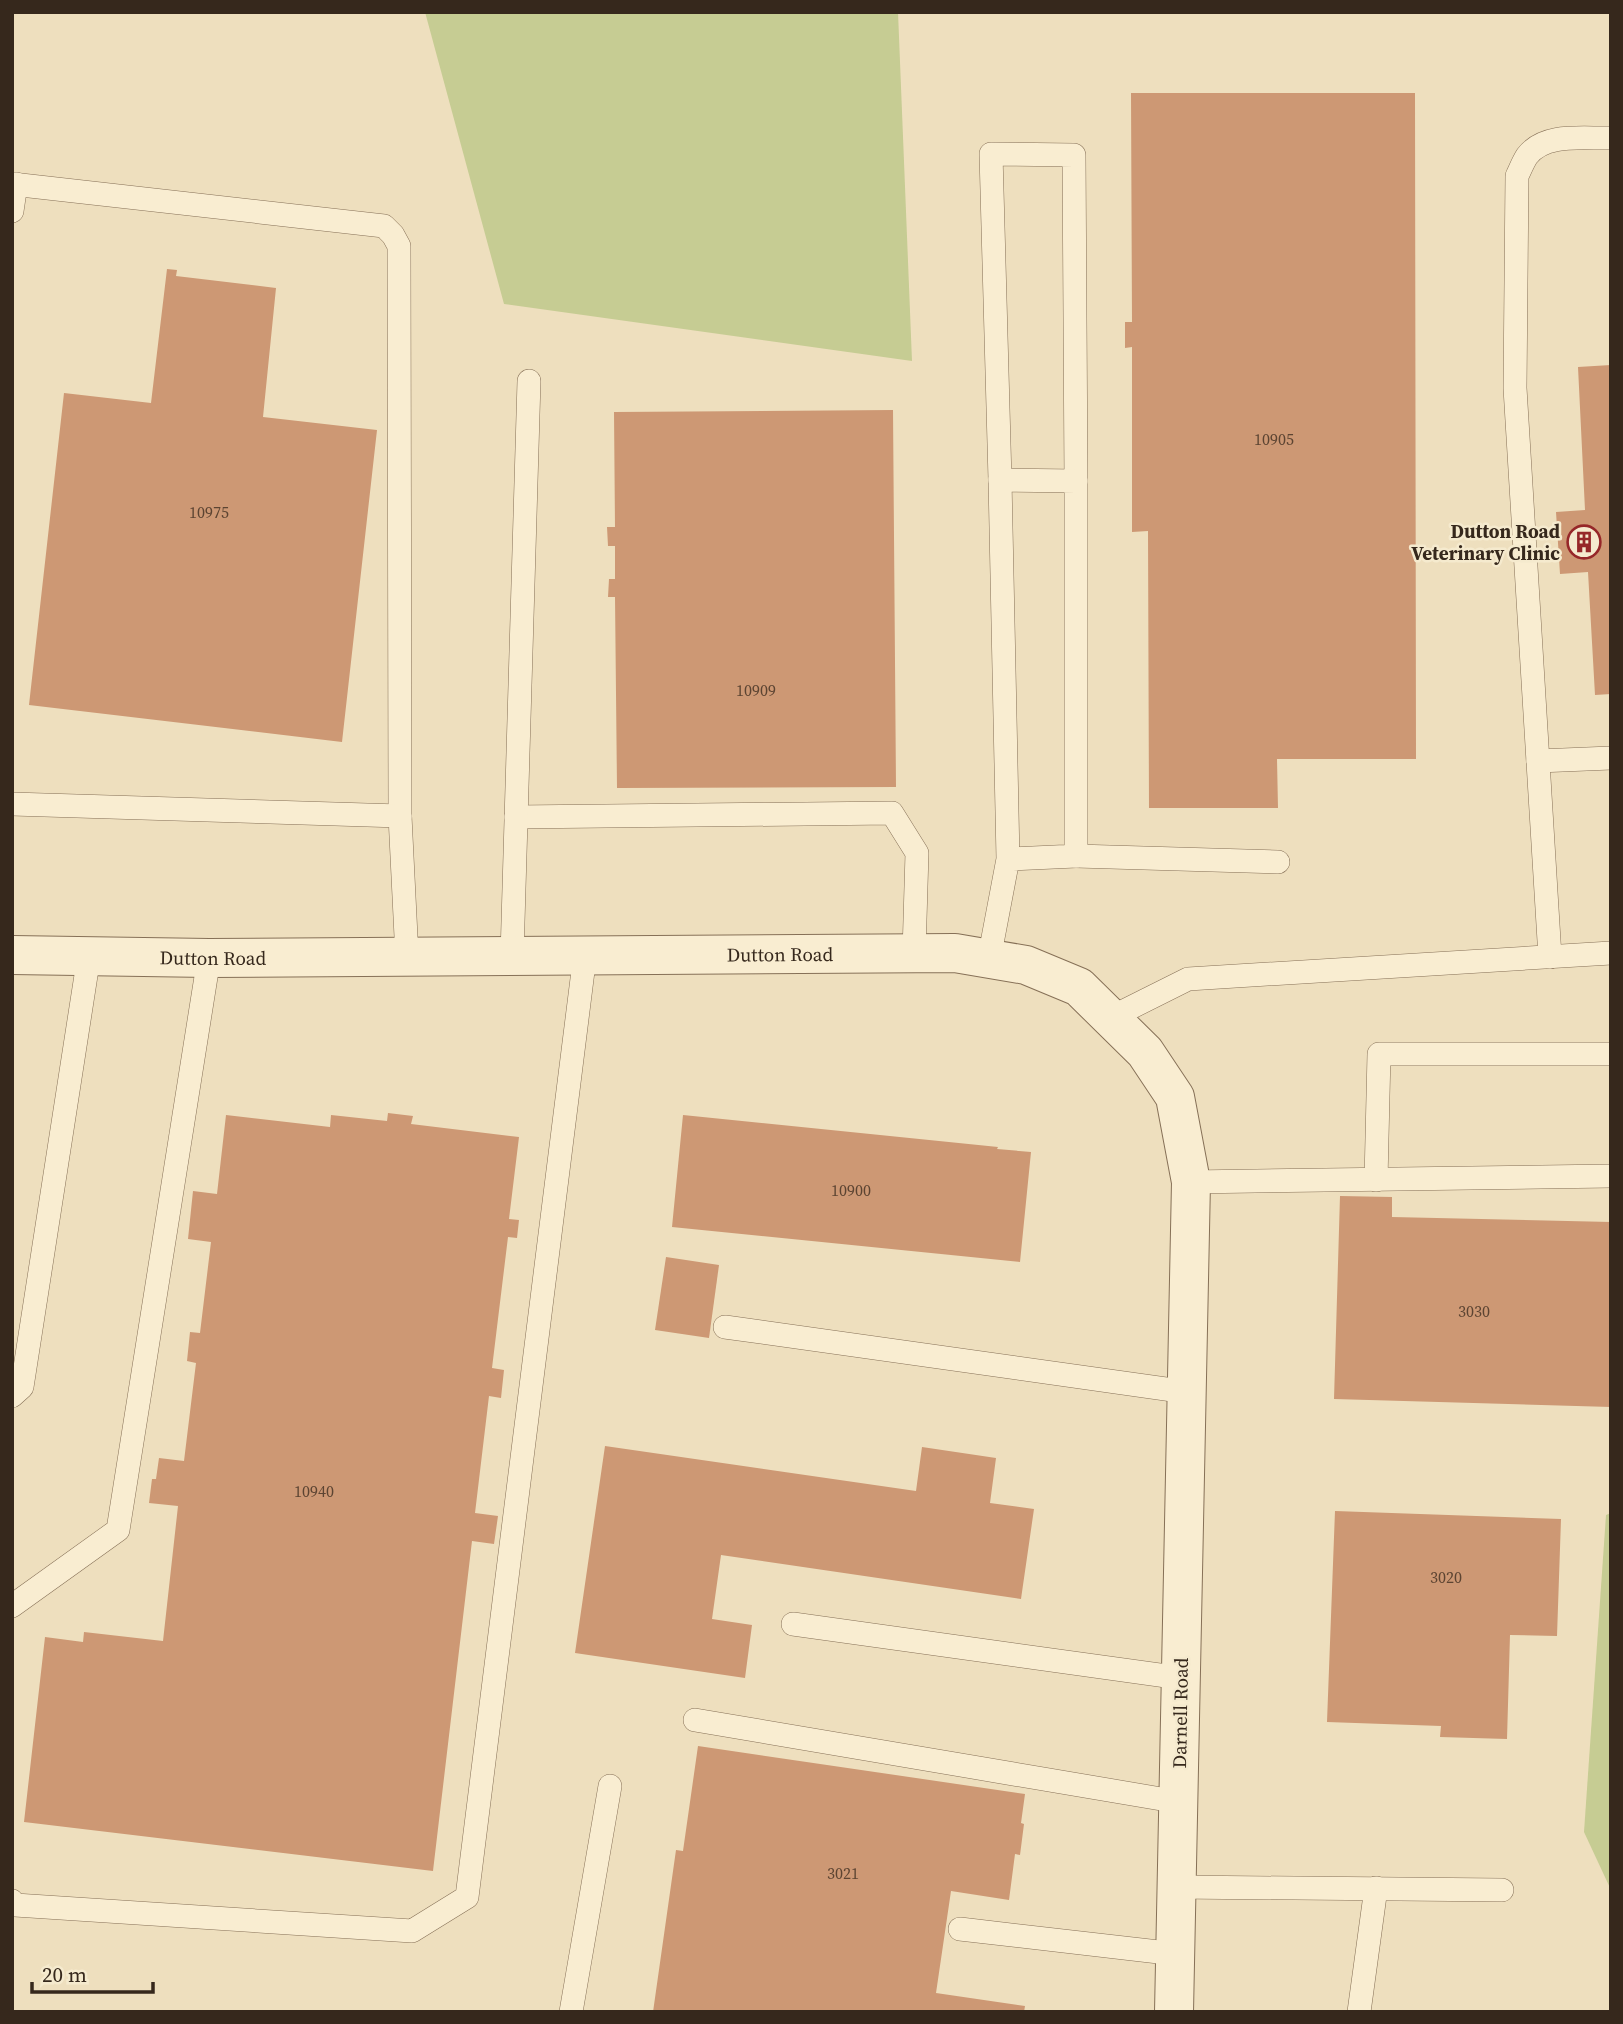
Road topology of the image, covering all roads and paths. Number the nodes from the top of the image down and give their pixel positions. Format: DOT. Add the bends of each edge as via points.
graph roads {
  1 [pos="1611,138"];
  2 [pos="14,184"];
  3 [pos="12,211"];
  4 [pos="529,381"];
  5 [pos="1000,480"];
  6 [pos="1076,481"];
  7 [pos="1611,758"];
  8 [pos="1538,761"];
  9 [pos="12,804"];
  10 [pos="400,817"];
  11 [pos="516,817"];
  12 [pos="1076,856"];
  13 [pos="1008,859"];
  14 [pos="1278,862"];
  15 [pos="914,953"];
  16 [pos="1611,953"];
  17 [pos="12,955"];
  18 [pos="585,955"];
  19 [pos="89,956"];
  20 [pos="512,956"];
  21 [pos="407,957"];
  22 [pos="1550,957"];
  23 [pos="209,958"];
  24 [pos="989,959"];
  25 [pos="1110,1018"];
  26 [pos="1611,1054"];
  27 [pos="1611,1176"];
  28 [pos="1376,1180"];
  29 [pos="1191,1182"];
  30 [pos="725,1328"];
  31 [pos="12,1396"];
  32 [pos="1186,1403"];
  33 [pos="12,1606"];
  34 [pos="793,1624"];
  35 [pos="1181,1678"];
  36 [pos="695,1720"];
  37 [pos="610,1786"];
  38 [pos="1179,1802"];
  39 [pos="1177,1887"];
  40 [pos="1376,1888"];
  41 [pos="1502,1890"];
  42 [pos="12,1901"];
  43 [pos="960,1929"];
  44 [pos="1176,1954"];
  45 [pos="571,2012"];
  46 [pos="1174,2012"];
  47 [pos="1359,2012"];
  1 -- 8 [label="lane" via="1551,140 1535,147 1517,176 1516,388"];
  2 -- 3 [label="lane"];
  2 -- 10 [label="lane" via="384,226 393,235 399,246"];
  4 -- 11 [label="lane"];
  5 -- 6 [label="lane"];
  5 -- 6 [label="lane" via="990,154 1074,155"];
  5 -- 13 [label="lane"];
  6 -- 12 [label="lane"];
  7 -- 8 [label="lane"];
  8 -- 22 [label="lane"];
  9 -- 10 [label="lane"];
  10 -- 21 [label="lane"];
  11 -- 15 [label="lane" via="892,813 917,853"];
  11 -- 20 [label="lane"];
  12 -- 13 [label="lane"];
  12 -- 14 [label="lane"];
  13 -- 24 [label="lane"];
  15 -- 18 [label="street, Dutton Road"];
  15 -- 24 [label="street, Dutton Road"];
  16 -- 22 [label="lane"];
  17 -- 19 [label="street, Dutton Road"];
  18 -- 20 [label="street, Dutton Road"];
  18 -- 42 [label="lane" via="467,1897 412,1931 15,1905"];
  19 -- 23 [label="street, Dutton Road"];
  19 -- 31 [label="lane" via="22,1387"];
  20 -- 21 [label="street, Dutton Road"];
  21 -- 23 [label="street, Dutton Road"];
  22 -- 25 [label="lane" via="1188,979"];
  23 -- 33 [label="lane" via="118,1530"];
  24 -- 25 [label="street, Dutton Road" via="1026,965 1079,987"];
  25 -- 29 [label="street, Dutton Road" via="1144,1052 1175,1097"];
  26 -- 28 [label="lane" via="1379,1054"];
  27 -- 28 [label="lane"];
  28 -- 29 [label="lane"];
  29 -- 32 [label="street, Dutton Road"];
  30 -- 32 [label="lane"];
  32 -- 35 [label="street, Darnell Road"];
  34 -- 35 [label="lane"];
  35 -- 38 [label="street, Darnell Road"];
  36 -- 38 [label="lane"];
  37 -- 45 [label="lane"];
  38 -- 39 [label="street, Darnell Road"];
  39 -- 40 [label="lane"];
  39 -- 44 [label="street, Darnell Road"];
  40 -- 41 [label="lane"];
  40 -- 47 [label="lane"];
  43 -- 44 [label="lane"];
  44 -- 46 [label="street, Darnell Road"];
}
